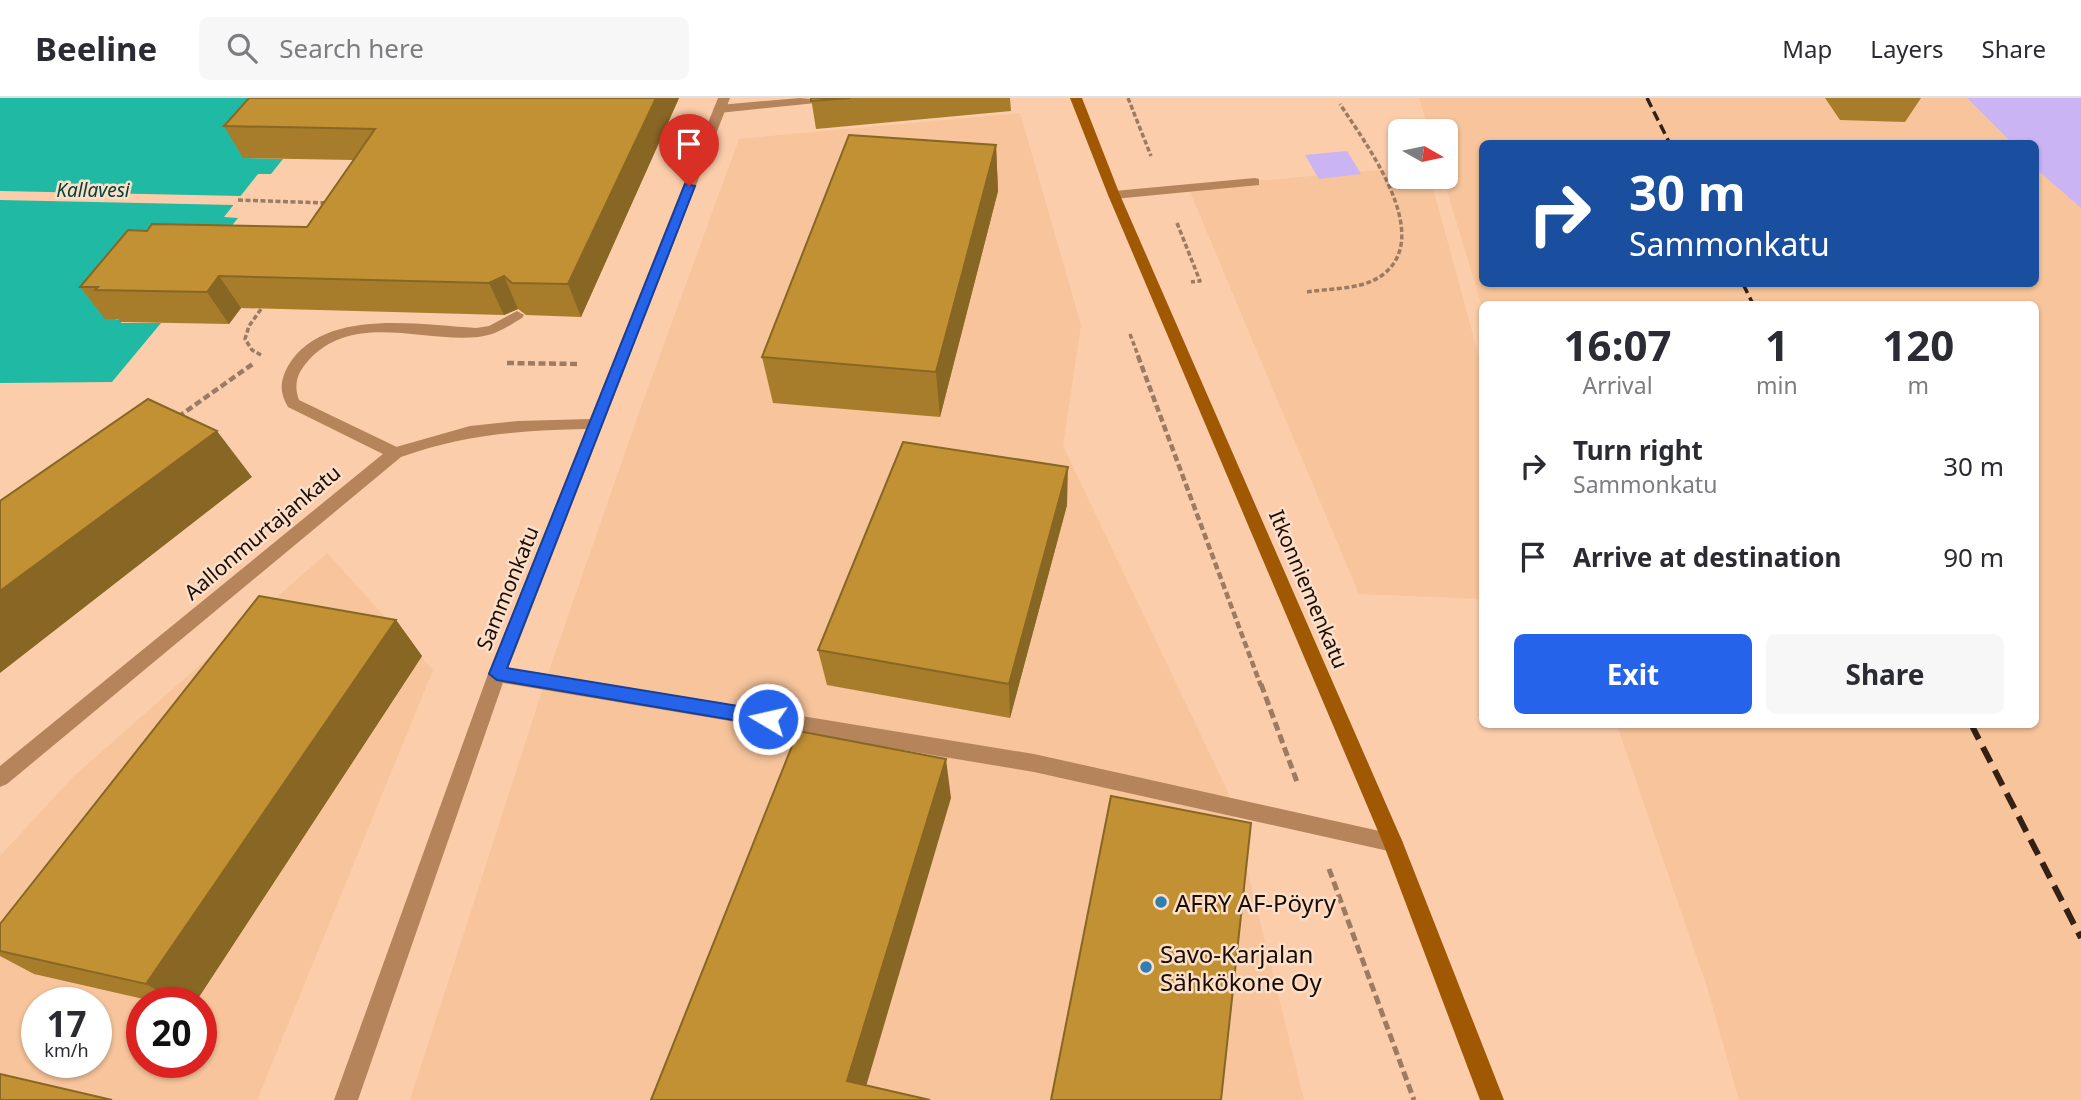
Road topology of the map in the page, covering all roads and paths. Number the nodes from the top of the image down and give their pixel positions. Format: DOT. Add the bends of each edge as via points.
graph roads {
  1 [pos="1076,98"];
  2 [pos="816,100"];
  3 [pos="722,104"];
  4 [pos="1340,104"];
  5 [pos="1255,182"];
  6 [pos="1114,195"];
  7 [pos="238,200"];
  8 [pos="339,203"];
  9 [pos="1307,292"];
  10 [pos="517,315"];
  11 [pos="1129,331"];
  12 [pos="263,356"];
  13 [pos="176,419"];
  14 [pos="596,424"];
  15 [pos="395,453"];
  16 [pos="497,674"];
  17 [pos="0,778"];
  18 [pos="1313,825"];
  19 [pos="1394,843"];
  20 [pos="346,1100"];
  21 [pos="1414,1100"];
  22 [pos="1492,1100"];
  1 -- 6 [label="main road, Itkonniemenkatu"];
  2 -- 3 [label="street"];
  3 -- 14 [label="street, Sammonkatu"];
  4 -- 9 [label="path" via="1391,187 1401,219 1402,248 1396,264 1378,278"];
  5 -- 6 [label="street"];
  6 -- 19 [label="main road, Itkonniemenkatu"];
  7 -- 8 [label="path"];
  10 -- 15 [label="street" via="494,330 477,333 358,328 317,344 301,358 289,377 287,391 293,403"];
  11 -- 18 [label="path"];
  12 -- 13 [label="path"];
  14 -- 15 [label="street, Aallonmurtajankatu" via="470,430 436,436"];
  14 -- 16 [label="street, Sammonkatu"];
  15 -- 17 [label="street, Aallonmurtajankatu"];
  16 -- 18 [label="street" via="1034,763"];
  16 -- 20 [label="street, Sammonkatu"];
  18 -- 19 [label="street"];
  18 -- 21 [label="path"];
  19 -- 22 [label="main road, Itkonniemenkatu"];
}
